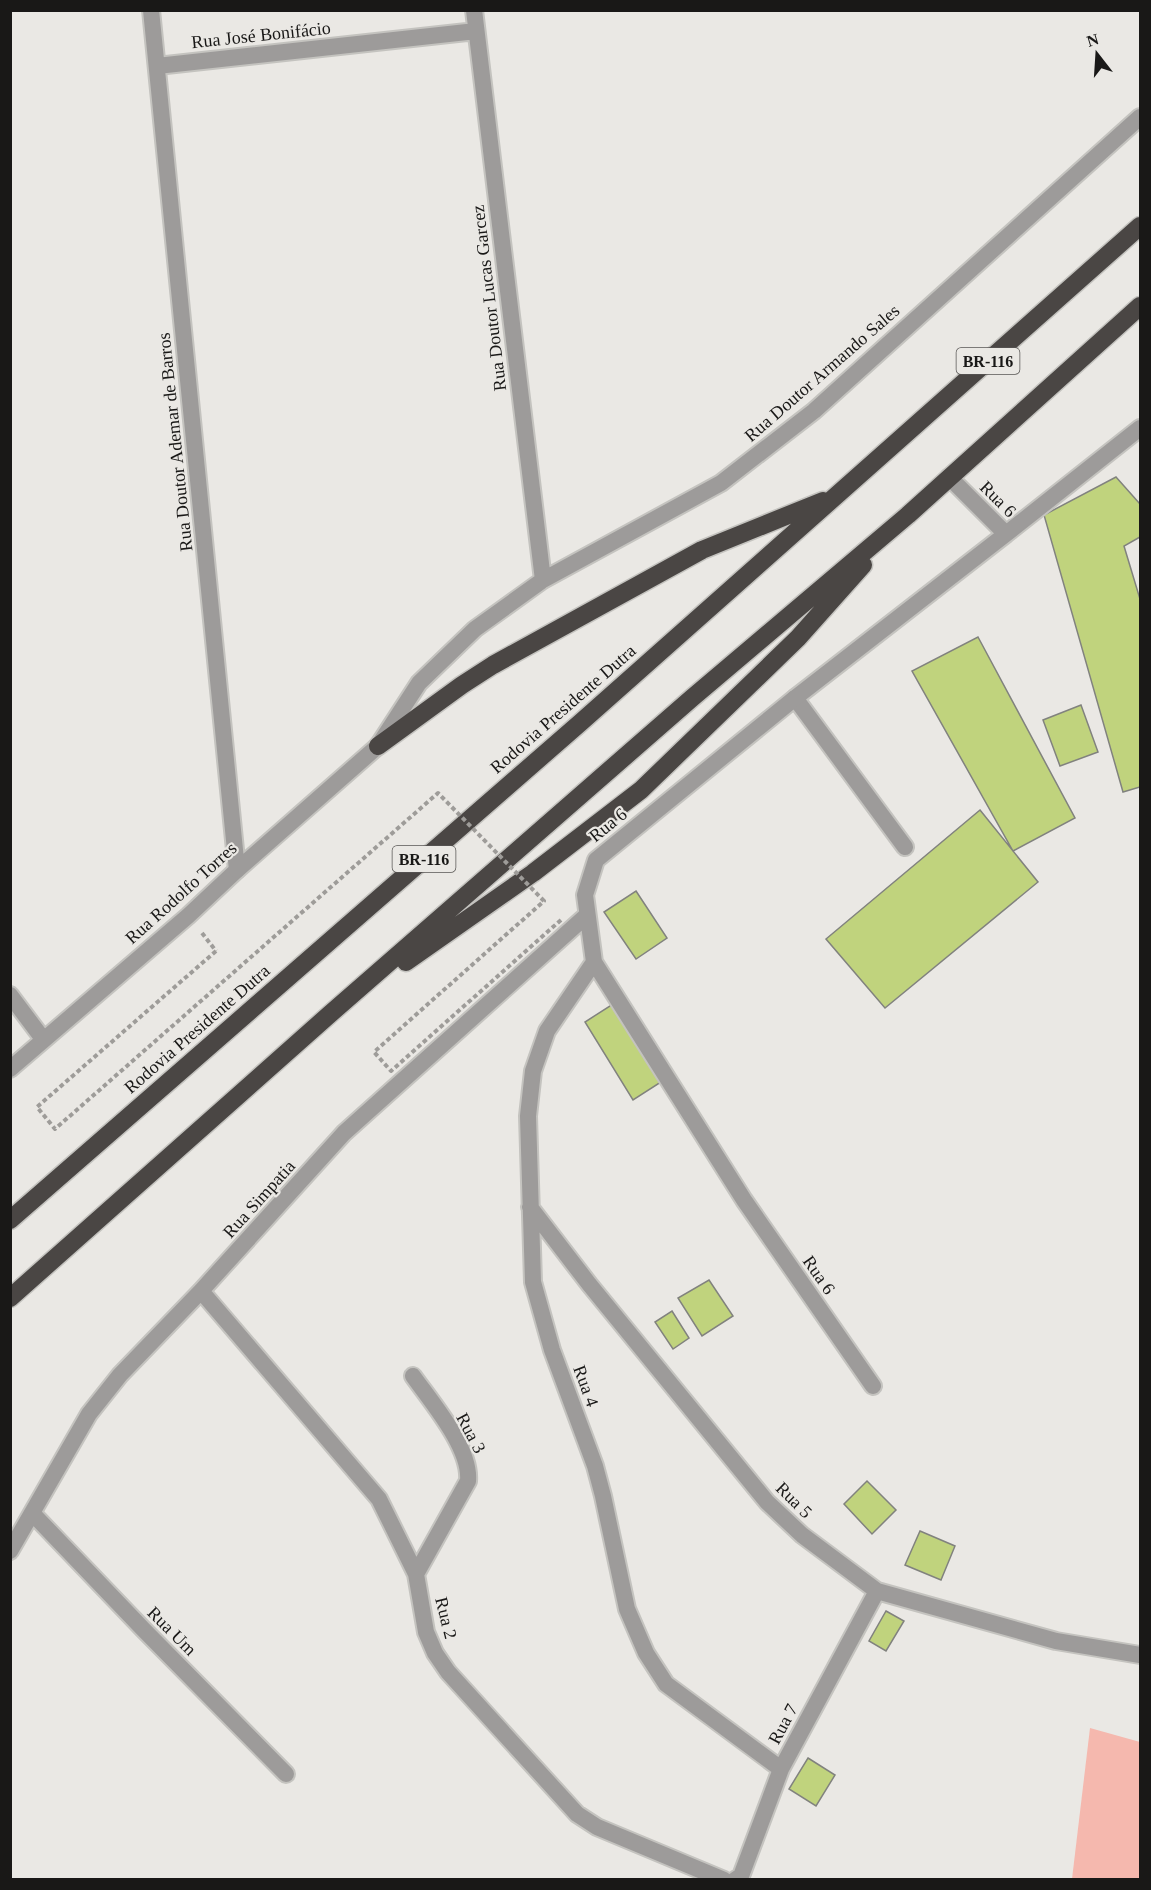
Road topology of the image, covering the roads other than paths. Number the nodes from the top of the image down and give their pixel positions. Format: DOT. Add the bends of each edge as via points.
graph roads {
  1 [pos="151,10"];
  2 [pos="474,10"];
  3 [pos="477,32"];
  4 [pos="157,66"];
  5 [pos="1140,117"];
  6 [pos="1140,226"];
  7 [pos="1140,306"];
  8 [pos="1140,428"];
  9 [pos="949,477"];
  10 [pos="836,496"];
  11 [pos="908,515"];
  12 [pos="1006,534"];
  13 [pos="543,580"];
  14 [pos="795,698"];
  15 [pos="378,746"];
  16 [pos="905,847"];
  17 [pos="237,870"];
  18 [pos="586,916"];
  19 [pos="594,962"];
  20 [pos="10,995"];
  21 [pos="330,1014"];
  22 [pos="43,1039"];
  23 [pos="10,1069"];
  24 [pos="530,1207"];
  25 [pos="10,1220"];
  26 [pos="201,1291"];
  27 [pos="10,1298"];
  28 [pos="413,1376"];
  29 [pos="873,1386"];
  30 [pos="33,1514"];
  31 [pos="10,1551"];
  32 [pos="416,1574"];
  33 [pos="877,1591"];
  34 [pos="1140,1655"];
  35 [pos="781,1769"];
  36 [pos="286,1774"];
  37 [pos="724,1880"];
  38 [pos="735,1880"];
  1 -- 4 [label="street, Rua Doutor Ademar de Barros"];
  2 -- 3 [label="street, Rua Doutor Lucas Garcez"];
  3 -- 4 [label="street, Rua José Bonifácio"];
  3 -- 13 [label="street, Rua Doutor Lucas Garcez"];
  4 -- 17 [label="street, Rua Doutor Ademar de Barros"];
  5 -- 13 [label="street, Rua Doutor Armando Sales" via="814,411 721,483"];
  6 -- 10 [label="highway, Rodovia Presidente Dutra / BR-116"];
  7 -- 9 [label="highway, BR-116"];
  8 -- 12 [label="street"];
  9 -- 11 [label="highway, BR-116"];
  9 -- 12 [label="street, Rua 6"];
  10 -- 15 [label="highway" via="702,550 493,665"];
  10 -- 25 [label="highway, Rodovia Presidente Dutra / BR-116"];
  11 -- 21 [label="highway, BR-116"];
  11 -- 21 [label="highway" via="798,638 641,790 533,873"];
  12 -- 14 [label="street, Rua 6"];
  13 -- 15 [label="street, Rua Doutor Armando Sales" via="476,630 419,683"];
  14 -- 16 [label="street"];
  14 -- 18 [label="street, Rua 6" via="596,860 585,895"];
  15 -- 17 [label="street, Rua Rodolfo Torres"];
  17 -- 22 [label="street, Rua Rodolfo Torres"];
  18 -- 19 [label="street, Rua 6"];
  18 -- 26 [label="street, Rua Simpatia" via="344,1133"];
  19 -- 24 [label="street, Rua 4" via="548,1031 533,1071 528,1116"];
  19 -- 29 [label="street, Rua 6" via="744,1200"];
  20 -- 22 [label="street"];
  21 -- 27 [label="highway, BR-116"];
  22 -- 23 [label="street, Rua Rodolfo Torres"];
  24 -- 33 [label="street, Rua 5" via="767,1502 802,1535"];
  24 -- 35 [label="street, Rua 4" via="533,1282 552,1350 595,1466 627,1609 646,1653 666,1684"];
  26 -- 30 [label="street, Rua Simpatia" via="120,1375 89,1414"];
  26 -- 32 [label="street, Rua 2" via="370,1487"];
  28 -- 32 [label="street, Rua 3" via="451,1431 469,1472 468,1481"];
  30 -- 31 [label="street, Rua Simpatia"];
  30 -- 36 [label="street, Rua Um"];
  32 -- 37 [label="street, Rua 2" via="426,1632 435,1653 577,1814 597,1827"];
  33 -- 34 [label="street, Rua 5" via="1056,1641"];
  33 -- 35 [label="street, Rua 7"];
  35 -- 38 [label="street, Rua 7" via="741,1876"];
}
